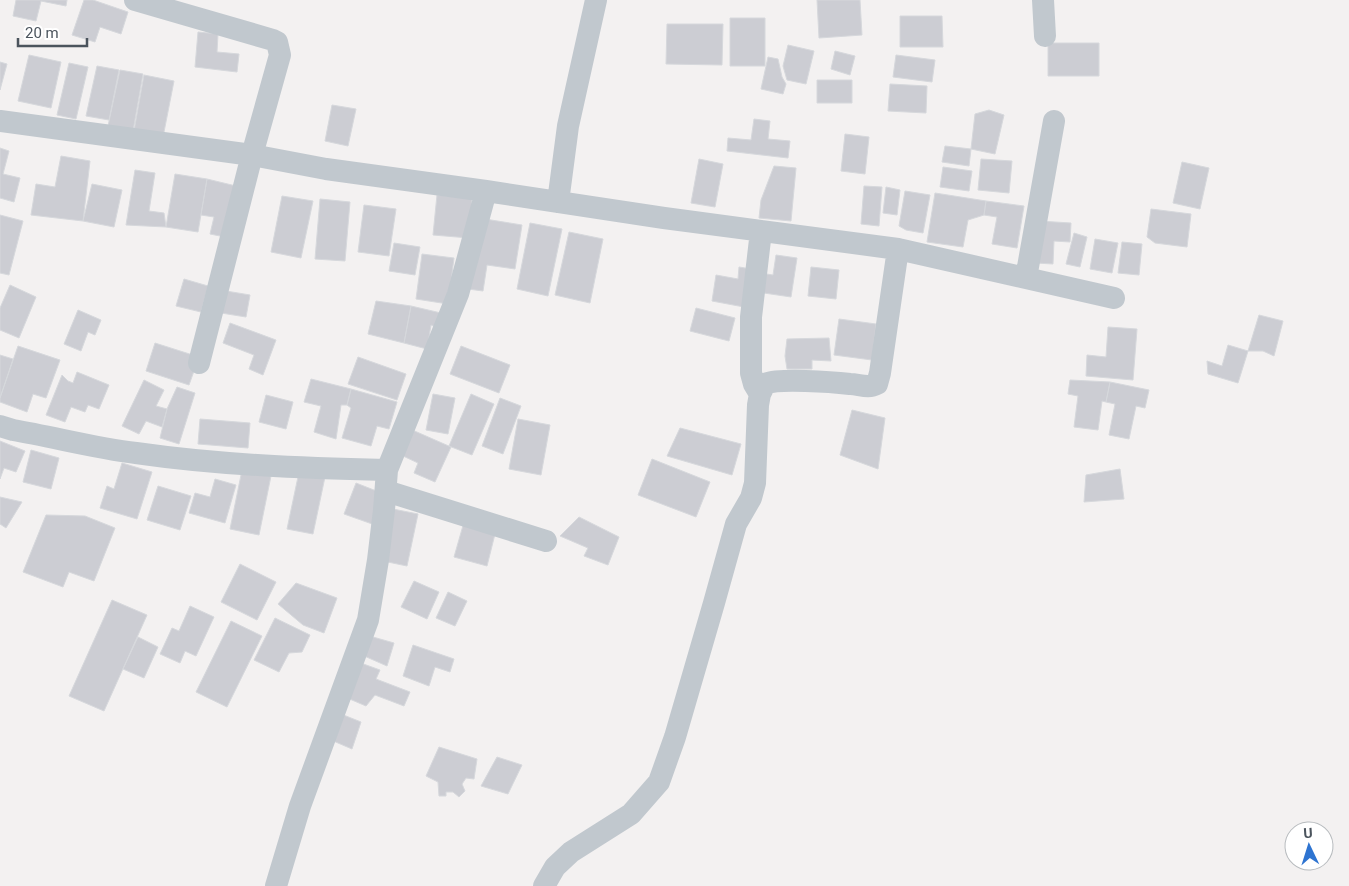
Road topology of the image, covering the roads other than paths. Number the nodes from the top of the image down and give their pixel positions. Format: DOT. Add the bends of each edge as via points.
graph roads {
  1 [pos="135,0"];
  2 [pos="596,0"];
  3 [pos="1043,0"];
  4 [pos="1045,36"];
  5 [pos="0,121"];
  6 [pos="1054,121"];
  7 [pos="252,155"];
  8 [pos="486,191"];
  9 [pos="558,202"];
  10 [pos="761,231"];
  11 [pos="898,249"];
  12 [pos="1026,278"];
  13 [pos="1114,298"];
  14 [pos="199,363"];
  15 [pos="760,394"];
  16 [pos="0,426"];
  17 [pos="387,480"];
  18 [pos="546,541"];
  19 [pos="276,886"];
  20 [pos="544,886"];
  1 -- 7 [label="street" via="277,42 280,55"];
  2 -- 9 [label="street" via="568,126"];
  3 -- 4 [label="street"];
  5 -- 7 [label="street"];
  6 -- 12 [label="street"];
  7 -- 8 [label="street" via="326,170"];
  7 -- 14 [label="street"];
  8 -- 9 [label="street"];
  8 -- 17 [label="street" via="458,294"];
  9 -- 10 [label="street"];
  10 -- 11 [label="street"];
  10 -- 15 [label="street" via="751,317 752,380"];
  11 -- 12 [label="street"];
  11 -- 15 [label="street" via="879,381 866,386 777,381 765,384"];
  12 -- 13 [label="street"];
  15 -- 20 [label="street" via="755,483 751,498 736,524 659,782 631,814 571,852 555,867"];
  16 -- 17 [label="street" via="135,453"];
  17 -- 18 [label="street"];
  17 -- 19 [label="street" via="368,620 300,806"];
}
